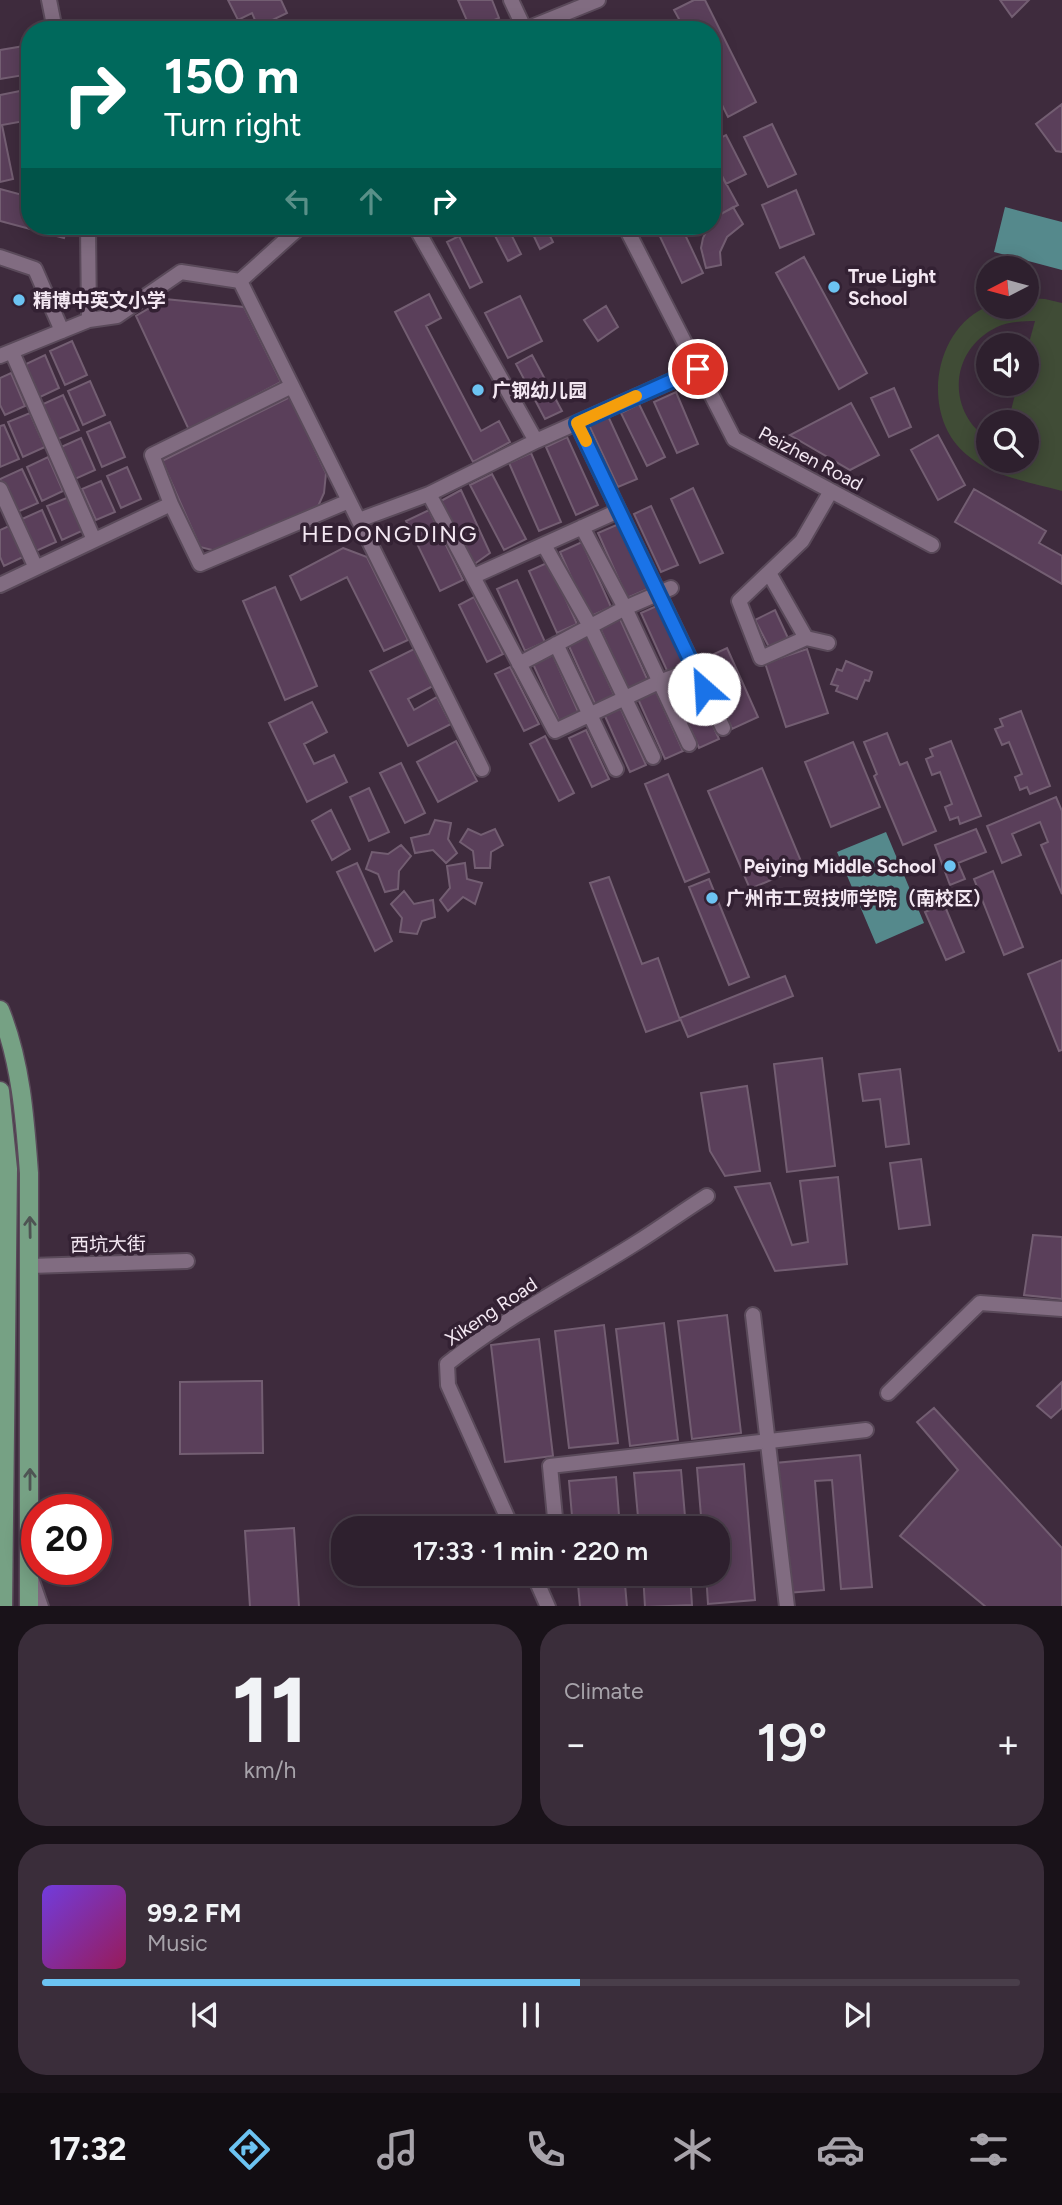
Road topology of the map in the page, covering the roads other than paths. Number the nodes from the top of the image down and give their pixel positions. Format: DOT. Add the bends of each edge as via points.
graph roads {
  1 [pos="49,0"];
  2 [pos="511,0"];
  3 [pos="598,0"];
  4 [pos="53,21"];
  5 [pos="521,21"];
  6 [pos="547,21"];
  7 [pos="88,235"];
  8 [pos="290,235"];
  9 [pos="420,235"];
  10 [pos="630,235"];
  11 [pos="0,257"];
  12 [pos="240,281"];
  13 [pos="89,320"];
  14 [pos="62,331"];
  15 [pos="6,354"];
  16 [pos="698,369"];
  17 [pos="292,386"];
  18 [pos="577,423"];
  19 [pos="536,441"];
  20 [pos="0,489"];
  21 [pos="831,491"];
  22 [pos="429,494"];
  23 [pos="349,502"];
  24 [pos="171,503"];
  25 [pos="618,511"];
  26 [pos="359,520"];
  27 [pos="582,527"];
  28 [pos="94,540"];
  29 [pos="544,545"];
  30 [pos="932,545"];
  31 [pos="36,568"];
  32 [pos="769,573"];
  33 [pos="474,576"];
  34 [pos="0,585"];
  35 [pos="665,591"];
  36 [pos="625,608"];
  37 [pos="590,626"];
  38 [pos="806,638"];
  39 [pos="828,643"];
  40 [pos="556,644"];
  41 [pos="519,664"];
  42 [pos="694,669"];
  43 [pos="659,682"];
  44 [pos="625,697"];
  45 [pos="590,713"];
  46 [pos="723,728"];
  47 [pos="689,744"];
  48 [pos="653,757"];
  49 [pos="482,769"];
  50 [pos="616,769"];
  51 [pos="0,1010"];
  52 [pos="0,1091"];
  53 [pos="707,1196"];
  54 [pos="187,1261"];
  55 [pos="30,1266"];
  56 [pos="1062,1309"];
  57 [pos="753,1315"];
  58 [pos="888,1393"];
  59 [pos="866,1430"];
  60 [pos="768,1441"];
  61 [pos="29,1494"];
  62 [pos="507,1516"];
  63 [pos="555,1516"];
  64 [pos="29,1585"];
  65 [pos="34,1585"];
  66 [pos="539,1586"];
  67 [pos="3,1606"];
  68 [pos="29,1606"];
  69 [pos="41,1606"];
  70 [pos="548,1606"];
  71 [pos="787,1606"];
  1 -- 4 [label="street"];
  2 -- 5 [label="street"];
  3 -- 6 [label="street"];
  7 -- 13 [label="street"];
  8 -- 12 [label="street"];
  9 -- 19 [label="street"];
  10 -- 16 [label="street, Peizhen Road"];
  11 -- 14 [label="street" via="35,269"];
  12 -- 13 [label="street" via="181,272 117,316"];
  12 -- 17 [label="street"];
  13 -- 14 [label="street"];
  14 -- 15 [label="street"];
  15 -- 28 [label="street"];
  16 -- 18 [label="street"];
  16 -- 21 [label="street, Peizhen Road" via="734,439"];
  17 -- 23 [label="street"];
  17 -- 24 [label="street" via="152,455"];
  18 -- 19 [label="street"];
  18 -- 25 [label="street"];
  19 -- 22 [label="street"];
  20 -- 31 [label="street"];
  21 -- 30 [label="street, Peizhen Road"];
  21 -- 32 [label="street" via="802,541"];
  22 -- 26 [label="street"];
  22 -- 33 [label="street"];
  23 -- 24 [label="street" via="200,564"];
  23 -- 26 [label="street"];
  24 -- 28 [label="street"];
  25 -- 27 [label="street"];
  25 -- 35 [label="street"];
  26 -- 49 [label="street"];
  27 -- 29 [label="street"];
  27 -- 36 [label="street"];
  28 -- 31 [label="street"];
  29 -- 33 [label="street"];
  29 -- 37 [label="street"];
  31 -- 34 [label="street"];
  32 -- 38 [label="street"];
  32 -- 38 [label="street" via="739,601 761,658"];
  33 -- 41 [label="street"];
  35 -- 36 [label="street"];
  35 -- 42 [label="street"];
  36 -- 37 [label="street"];
  36 -- 43 [label="street"];
  37 -- 40 [label="street"];
  37 -- 44 [label="street"];
  38 -- 39 [label="street"];
  40 -- 41 [label="street"];
  40 -- 45 [label="street"];
  41 -- 45 [label="street" via="555,732"];
  42 -- 43 [label="street"];
  42 -- 46 [label="street"];
  43 -- 44 [label="street"];
  43 -- 47 [label="street"];
  44 -- 45 [label="street"];
  44 -- 48 [label="street"];
  45 -- 50 [label="street"];
  55 -- 51 [label="main road, one-way" via="25,1114"];
  52 -- 67 [label="main road" via="8,1169"];
  53 -- 62 [label="street, Xikeng Road" via="447,1364 448,1385"];
  54 -- 55 [label="street, 西坑大街"];
  61 -- 55 [label="main road, one-way"];
  56 -- 58 [label="street" via="980,1303"];
  57 -- 60 [label="street"];
  59 -- 60 [label="street"];
  60 -- 63 [label="street" via="550,1466"];
  60 -- 71 [label="street"];
  64 -- 68 [label="main road"];
  65 -- 69 [label="street"];
  66 -- 70 [label="street"];
}
